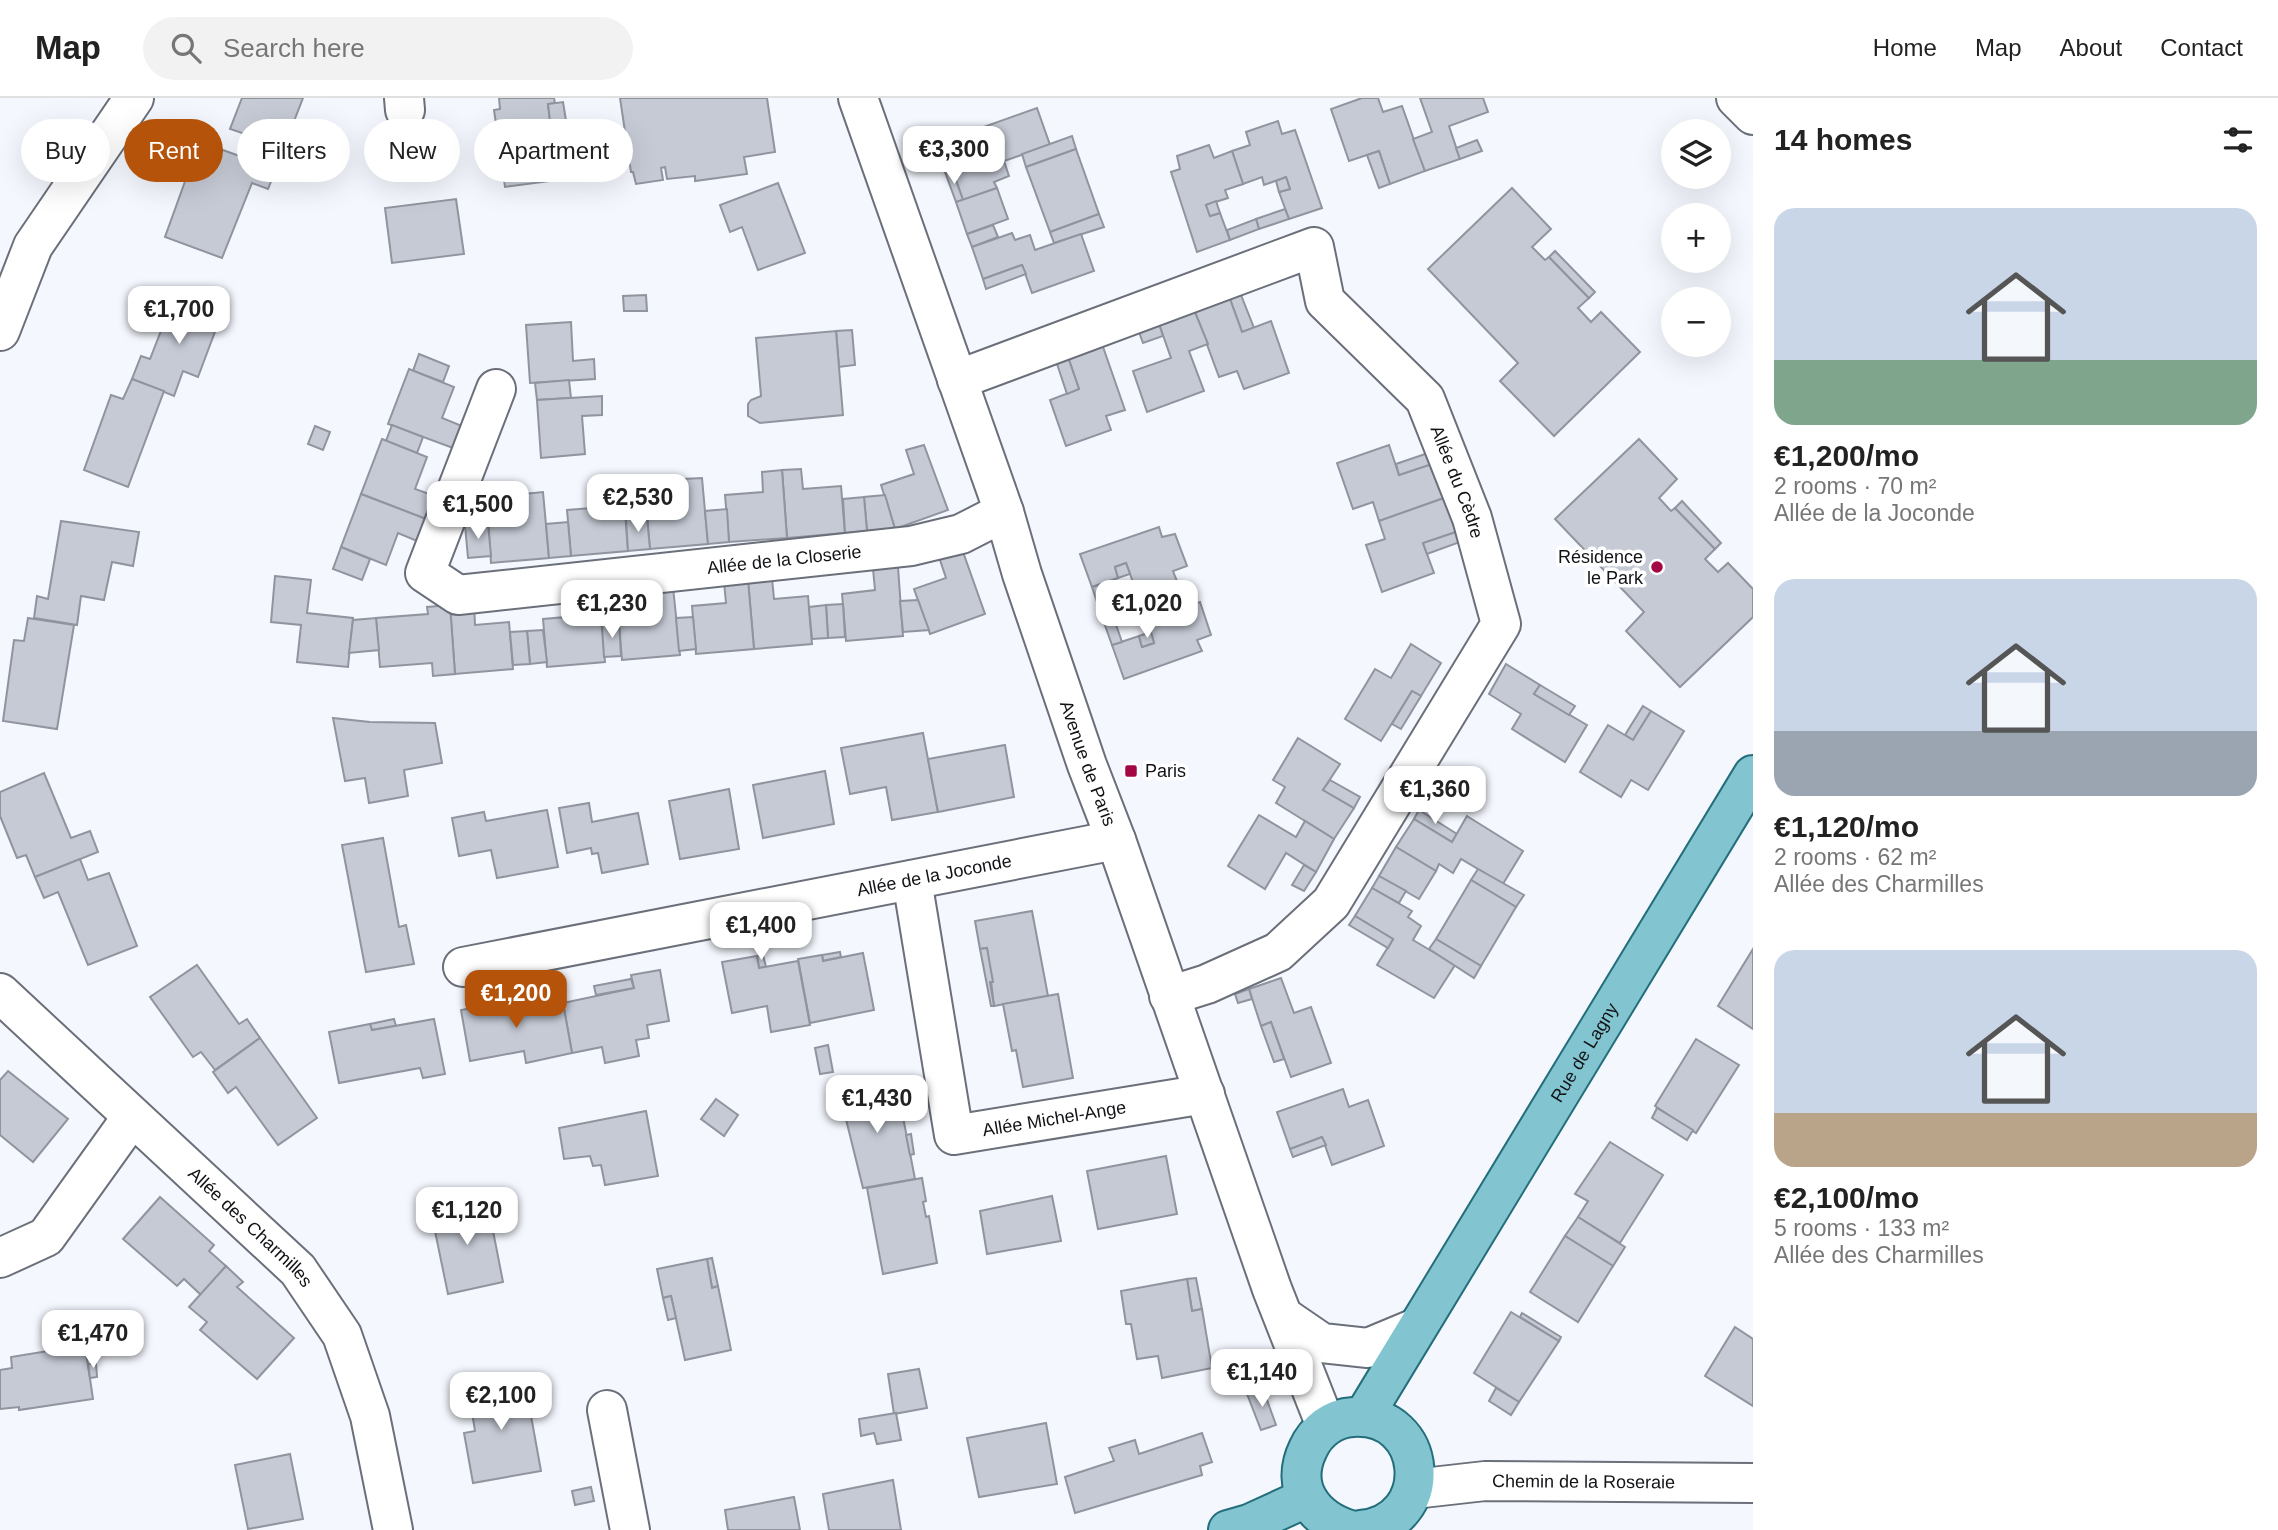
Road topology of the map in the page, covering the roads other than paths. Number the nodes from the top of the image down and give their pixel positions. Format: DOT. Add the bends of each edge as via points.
graph roads {
  1 [pos="134,98"];
  2 [pos="858,98"];
  3 [pos="1736,98"];
  4 [pos="1753,115"];
  5 [pos="0,331"];
  6 [pos="957,380"];
  7 [pos="496,389"];
  8 [pos="1004,512"];
  9 [pos="1753,775"];
  10 [pos="1116,840"];
  11 [pos="912,880"];
  12 [pos="463,967"];
  13 [pos="0,993"];
  14 [pos="1169,996"];
  15 [pos="1205,1094"];
  16 [pos="132,1117"];
  17 [pos="0,1258"];
  18 [pos="1284,1317"];
  19 [pos="1416,1328"];
  20 [pos="607,1410"];
  21 [pos="1364,1416"];
  22 [pos="1326,1426"];
  23 [pos="1753,1483"];
  24 [pos="1414,1489"];
  25 [pos="1306,1497"];
  26 [pos="393,1530"];
  27 [pos="630,1530"];
  28 [pos="1228,1530"];
  29 [pos="1350,1530"];
  30 [pos="1361,1530"];
  1 -- 5 [label="street" via="33,246"];
  2 -- 6 [label="street, Avenue de Paris"];
  3 -- 4 [label="street"];
  6 -- 8 [label="street, Avenue de Paris"];
  6 -- 14 [label="street, Allée du Cèdre" via="1314,247 1325,301 1425,400 1472,518 1501,624 1331,903 1278,952"];
  7 -- 8 [label="street, Allée de la Closerie" via="425,573 458,595 911,546 961,534"];
  8 -- 10 [label="street, Avenue de Paris"];
  9 -- 19 [label="main road, Rue de Lagny"];
  10 -- 11 [label="street, Allée de la Joconde"];
  10 -- 14 [label="street, Avenue de Paris"];
  11 -- 12 [label="street, Allée de la Joconde"];
  11 -- 15 [label="street, Allée Michel-Ange" via="954,1135"];
  13 -- 16 [label="street, Allée des Charmilles"];
  14 -- 15 [label="street, Avenue de Paris"];
  15 -- 18 [label="street, Avenue de Paris"];
  16 -- 17 [label="street" via="46,1237"];
  16 -- 26 [label="street, Allée des Charmilles" via="298,1270 342,1335 370,1416"];
  18 -- 19 [label="street" via="1322,1342 1368,1348"];
  18 -- 22 [label="street, Avenue de Paris"];
  19 -- 21 [label="main road, Rue de Lagny"];
  20 -- 27 [label="street"];
  21 -- 22 [label="main road"];
  21 -- 24 [label="main road" via="1383,1421 1411,1449"];
  22 -- 25 [label="main road" via="1303,1458 1301,1478"];
  23 -- 24 [label="street, Chemin de la Roseraie" via="1485,1481"];
  24 -- 30 [label="main road" via="1391,1520"];
  25 -- 28 [label="main road"];
  25 -- 29 [label="main road" via="1318,1514"];
}
